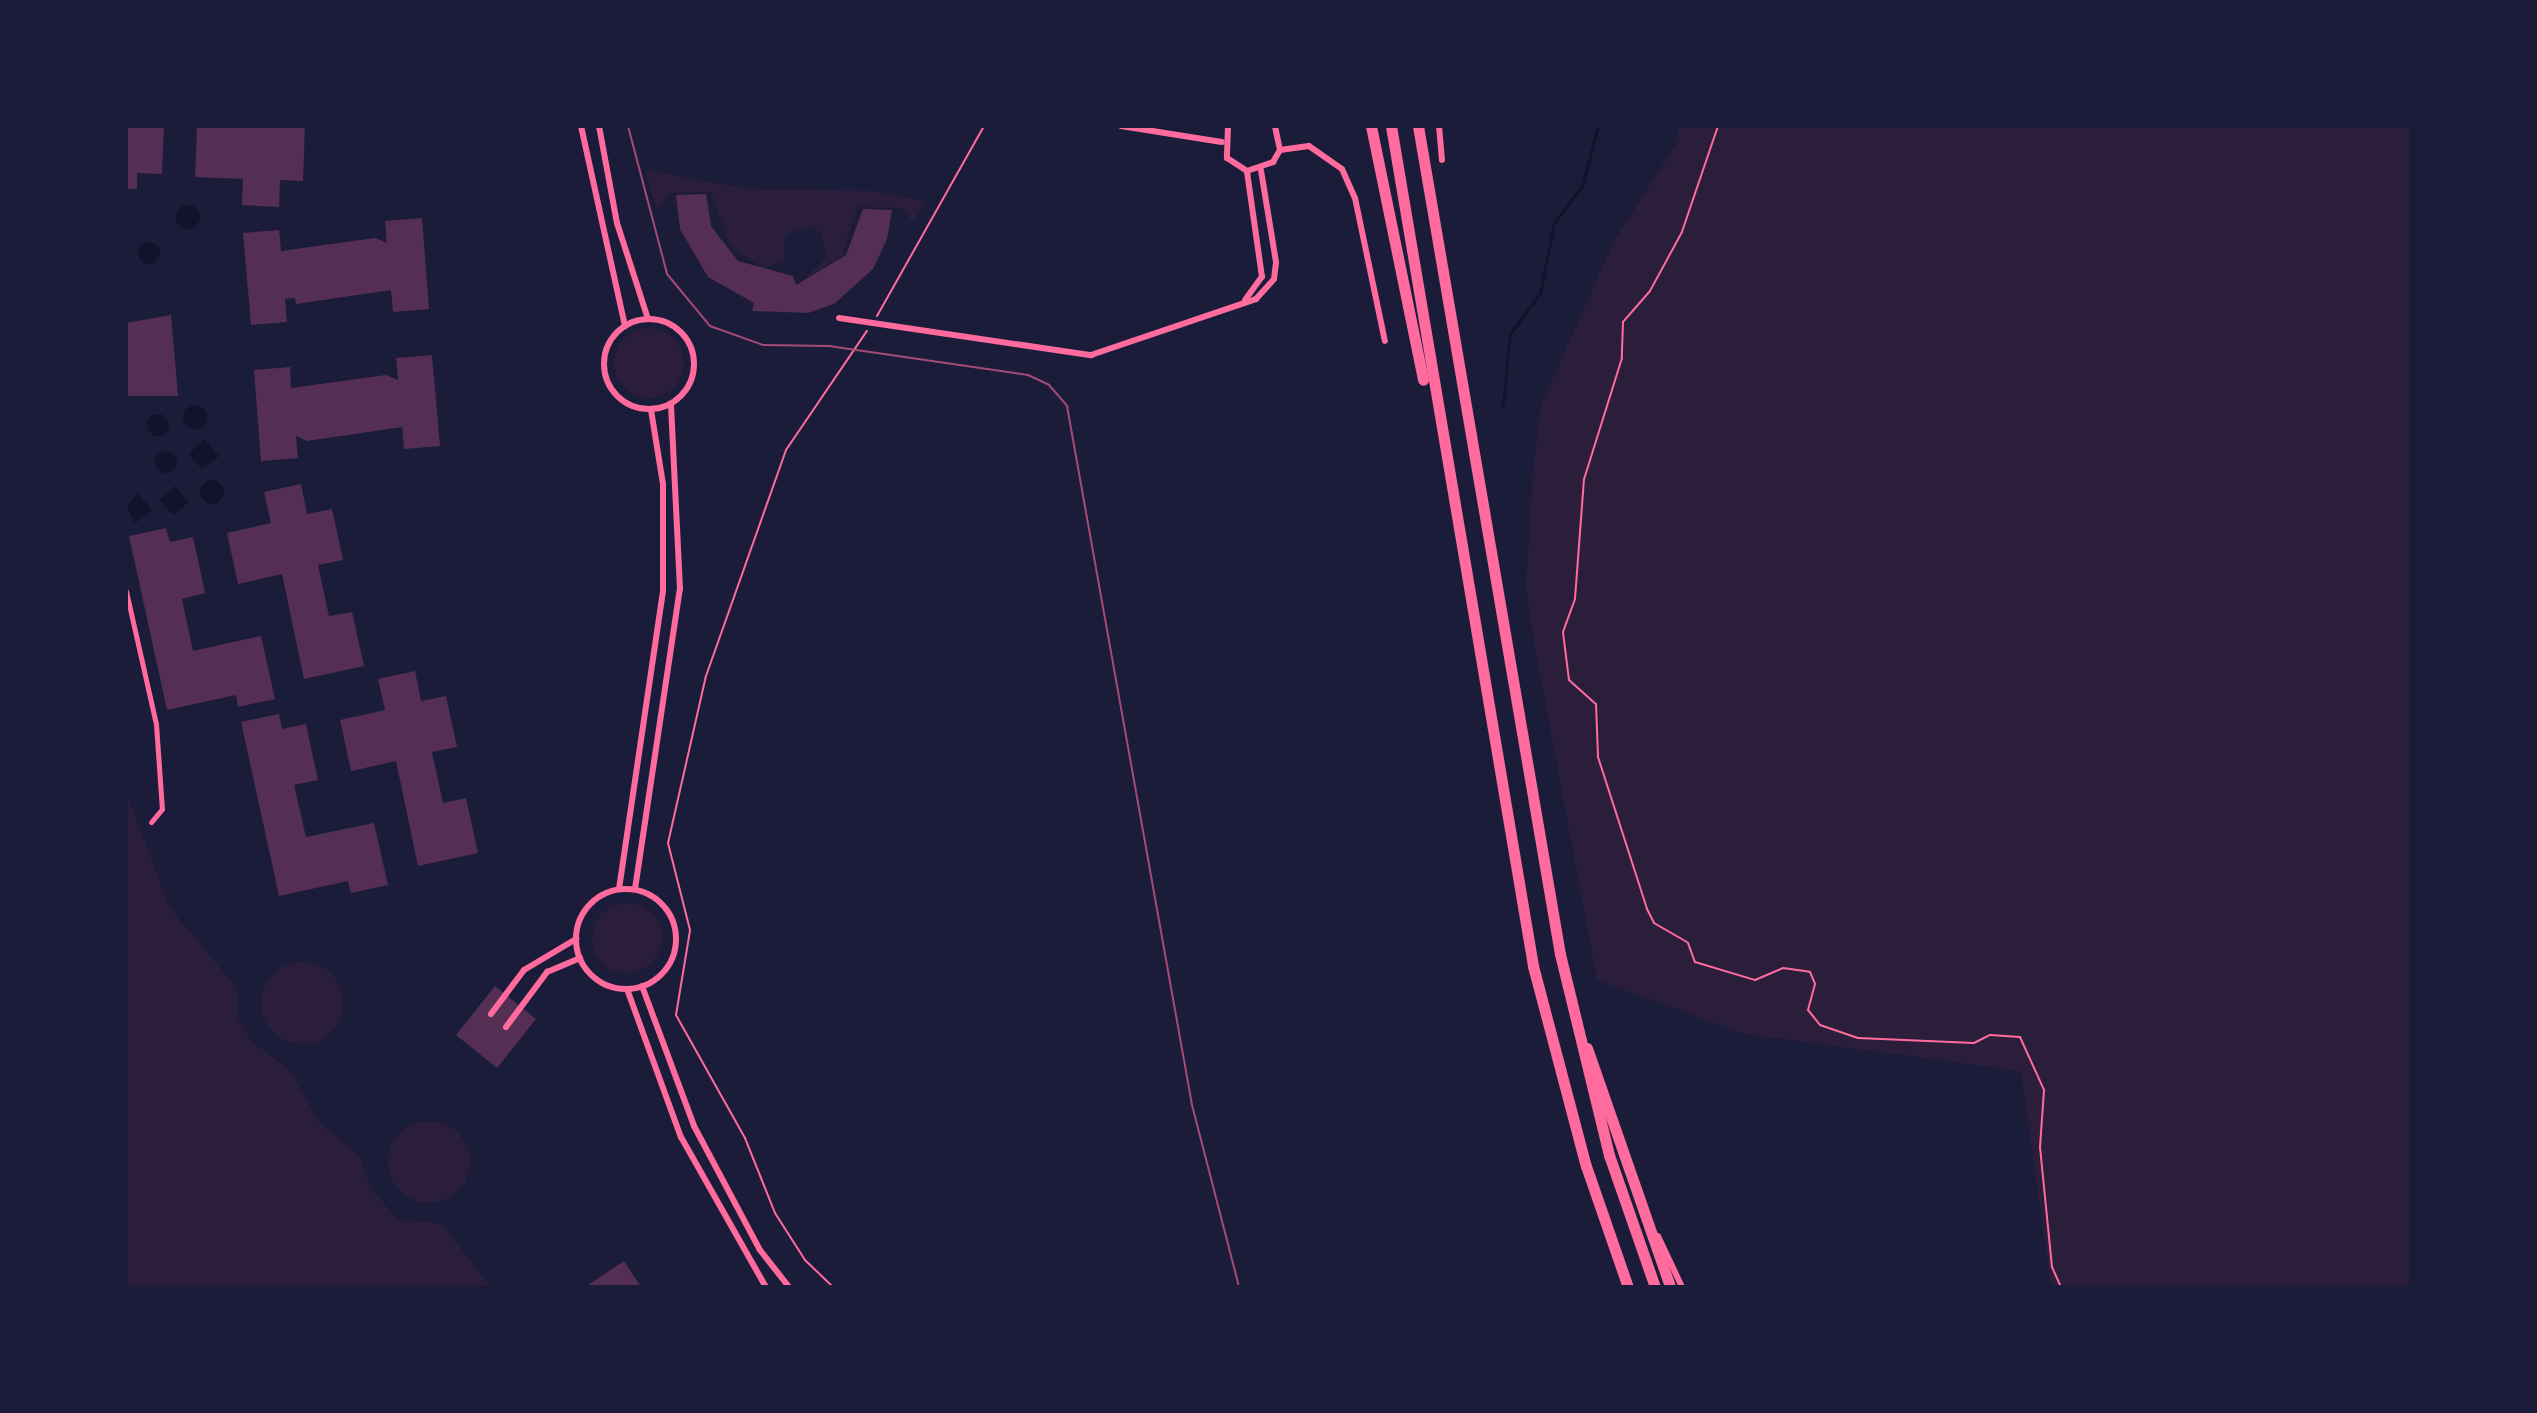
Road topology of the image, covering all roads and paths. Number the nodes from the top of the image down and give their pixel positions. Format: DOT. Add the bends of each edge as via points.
graph roads {
  1 [pos="581,126"];
  2 [pos="599,126"];
  3 [pos="984,126"];
  4 [pos="1121,126"];
  5 [pos="1228,126"];
  6 [pos="1275,126"];
  7 [pos="1371,126"];
  8 [pos="1391,126"];
  9 [pos="1418,126"];
  10 [pos="1439,126"];
  11 [pos="1718,126"];
  12 [pos="1222,142"];
  13 [pos="1280,150"];
  14 [pos="1442,160"];
  15 [pos="1261,170"];
  16 [pos="1247,171"];
  17 [pos="1243,302"];
  18 [pos="839,318"];
  19 [pos="648,319"];
  20 [pos="871,324"];
  21 [pos="625,326"];
  22 [pos="1385,341"];
  23 [pos="671,404"];
  24 [pos="651,410"];
  25 [pos="1436,415"];
  26 [pos="126,591"];
  27 [pos="151,822"];
  28 [pos="619,889"];
  29 [pos="635,889"];
  30 [pos="576,939"];
  31 [pos="580,958"];
  32 [pos="642,986"];
  33 [pos="627,989"];
  34 [pos="491,1014"];
  35 [pos="1575,1022"];
  36 [pos="506,1027"];
  37 [pos="1622,1150"];
  38 [pos="766,1287"];
  39 [pos="789,1287"];
  40 [pos="833,1287"];
  41 [pos="1628,1287"];
  42 [pos="1655,1287"];
  43 [pos="1670,1287"];
  44 [pos="1682,1287"];
  45 [pos="2061,1287"];
  1 -- 21 [label="street"];
  2 -- 19 [label="street" via="617,223"];
  3 -- 20 [label="path"];
  4 -- 12 [label="street"];
  5 -- 12 [label="street"];
  6 -- 13 [label="street"];
  7 -- 25 [label="highway"];
  8 -- 25 [label="highway"];
  9 -- 35 [label="highway"];
  10 -- 14 [label="street"];
  11 -- 45 [label="path" via="1682,232 1650,291 1623,322 1622,358 1584,479 1575,599 1563,632 1569,680 1596,704 1598,757 1647,909 1654,923 1688,943 1695,962 1755,980 1783,968 1810,972 1815,984 1808,1010 1820,1025 1858,1038 1974,1043 1990,1035 2020,1037 2044,1090 2040,1147 2052,1267"];
  12 -- 16 [label="street" via="1227,158"];
  13 -- 15 [label="street"];
  13 -- 22 [label="street" via="1309,146 1342,169 1355,198"];
  15 -- 16 [label="street"];
  15 -- 17 [label="street" via="1274,279"];
  16 -- 17 [label="street" via="1262,277"];
  17 -- 20 [label="street" via="1091,355"];
  18 -- 20 [label="street"];
  19 -- 21 [label="street"];
  19 -- 23 [label="street" via="678,330 693,355 688,387"];
  20 -- 40 [label="path" via="786,450 706,676 668,843 690,930 676,1015 745,1138 775,1213 805,1260"];
  21 -- 24 [label="street" via="607,349 604,371 629,405"];
  23 -- 24 [label="street"];
  23 -- 29 [label="street" via="680,589"];
  24 -- 28 [label="street" via="663,484 663,591"];
  25 -- 41 [label="highway" via="1533,966 1586,1166"];
  26 -- 27 [label="street" via="156,724 162,809"];
  28 -- 29 [label="street"];
  28 -- 30 [label="street" via="589,905"];
  29 -- 32 [label="street" via="668,911 676,936 671,960"];
  30 -- 31 [label="street"];
  30 -- 34 [label="street" via="524,970"];
  31 -- 33 [label="street" via="600,981"];
  31 -- 36 [label="street" via="547,972"];
  32 -- 33 [label="street"];
  32 -- 39 [label="street" via="694,1126 760,1250"];
  33 -- 38 [label="street" via="681,1137"];
  35 -- 37 [label="highway"];
  35 -- 42 [label="highway" via="1609,1155"];
  37 -- 43 [label="highway"];
  37 -- 44 [label="street"];
}
